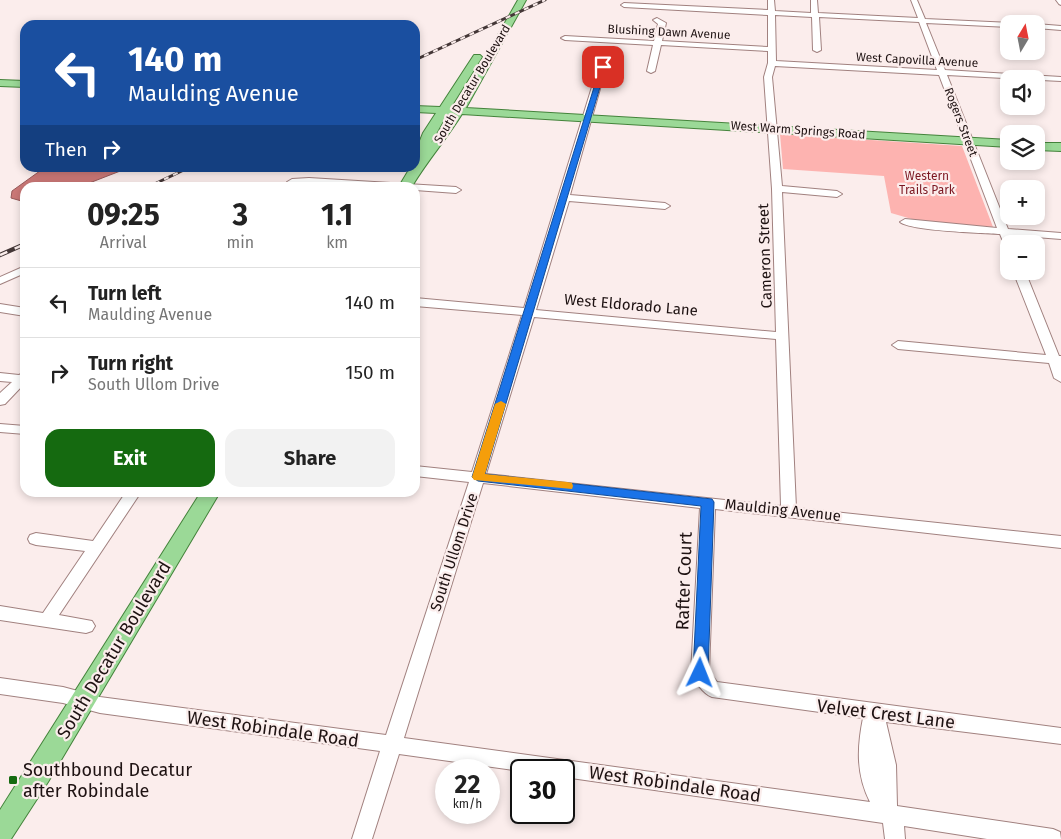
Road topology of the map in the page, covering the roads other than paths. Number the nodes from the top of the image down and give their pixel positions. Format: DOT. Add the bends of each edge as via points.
graph roads {
  1 [pos="513,0"];
  2 [pos="522,0"];
  3 [pos="771,0"];
  4 [pos="814,0"];
  5 [pos="914,0"];
  6 [pos="1059,0"];
  7 [pos="662,3"];
  8 [pos="1061,3"];
  9 [pos="624,4"];
  10 [pos="771,12"];
  11 [pos="814,15"];
  12 [pos="657,20"];
  13 [pos="922,20"];
  14 [pos="1000,24"];
  15 [pos="1045,27"];
  16 [pos="1061,28"];
  17 [pos="565,38"];
  18 [pos="657,43"];
  19 [pos="772,49"];
  20 [pos="817,50"];
  21 [pos="772,63"];
  22 [pos="603,64"];
  23 [pos="651,71"];
  24 [pos="942,73"];
  25 [pos="1061,80"];
  26 [pos="0,83"];
  27 [pos="20,84"];
  28 [pos="0,87"];
  29 [pos="20,88"];
  30 [pos="420,104"];
  31 [pos="445,107"];
  32 [pos="460,108"];
  33 [pos="420,109"];
  34 [pos="588,117"];
  35 [pos="773,128"];
  36 [pos="969,141"];
  37 [pos="1000,143"];
  38 [pos="1045,146"];
  39 [pos="1061,147"];
  40 [pos="420,153"];
  41 [pos="420,163"];
  42 [pos="420,188"];
  43 [pos="778,189"];
  44 [pos="456,190"];
  45 [pos="837,194"];
  46 [pos="564,198"];
  47 [pos="665,206"];
  48 [pos="905,222"];
  49 [pos="1004,232"];
  50 [pos="1005,235"];
  51 [pos="1061,236"];
  52 [pos="20,274"];
  53 [pos="1023,280"];
  54 [pos="0,281"];
  55 [pos="420,302"];
  56 [pos="0,308"];
  57 [pos="20,311"];
  58 [pos="530,312"];
  59 [pos="784,336"];
  60 [pos="898,345"];
  61 [pos="1058,360"];
  62 [pos="0,377"];
  63 [pos="20,378"];
  64 [pos="1061,378"];
  65 [pos="20,382"];
  66 [pos="0,402"];
  67 [pos="0,428"];
  68 [pos="20,430"];
  69 [pos="420,471"];
  70 [pos="478,477"];
  71 [pos="131,497"];
  72 [pos="208,497"];
  73 [pos="708,502"];
  74 [pos="789,511"];
  75 [pos="36,539"];
  76 [pos="1061,542"];
  77 [pos="97,547"];
  78 [pos="0,614"];
  79 [pos="47,620"];
  80 [pos="86,626"];
  81 [pos="0,686"];
  82 [pos="712,689"];
  83 [pos="83,700"];
  84 [pos="874,712"];
  85 [pos="1061,736"];
  86 [pos="391,746"];
  87 [pos="889,815"];
  88 [pos="0,833"];
  89 [pos="362,839"];
  90 [pos="895,839"];
  91 [pos="1053,839"];
  1 -- 31 [label="main road, South Decatur Boulevard"];
  2 -- 32 [label="main road, South Decatur Boulevard"];
  3 -- 10 [label="street, Cameron Street"];
  4 -- 11 [label="street"];
  5 -- 13 [label="street, Rogers Street"];
  6 -- 8 [label="street"];
  7 -- 9 [label="street"];
  7 -- 10 [label="street"];
  10 -- 11 [label="street"];
  10 -- 19 [label="street, Cameron Street"];
  11 -- 13 [label="street"];
  11 -- 20 [label="street"];
  12 -- 18 [label="street" via="662,23"];
  13 -- 14 [label="street"];
  13 -- 24 [label="street, Rogers Street"];
  15 -- 16 [label="street"];
  17 -- 18 [label="street, Blushing Dawn Avenue"];
  18 -- 19 [label="street, Blushing Dawn Avenue"];
  18 -- 23 [label="street"];
  19 -- 21 [label="street, Cameron Street"];
  21 -- 24 [label="street, West Capovilla Avenue"];
  21 -- 35 [label="street, Cameron Street" via="768,78"];
  22 -- 34 [label="street, South Ullom Drive"];
  24 -- 25 [label="street, West Capovilla Avenue"];
  24 -- 36 [label="street, Rogers Street"];
  26 -- 27 [label="main road"];
  28 -- 29 [label="main road"];
  30 -- 31 [label="main road, West Warm Springs Road"];
  31 -- 32 [label="main road, West Warm Springs Road"];
  31 -- 33 [label="main road, West Warm Springs Road"];
  31 -- 40 [label="main road, South Decatur Boulevard"];
  32 -- 34 [label="main road, West Warm Springs Road"];
  32 -- 41 [label="main road, South Decatur Boulevard" via="442,137"];
  34 -- 35 [label="main road, West Warm Springs Road"];
  34 -- 46 [label="street, South Ullom Drive"];
  35 -- 36 [label="main road, West Warm Springs Road"];
  35 -- 43 [label="street, Cameron Street"];
  36 -- 37 [label="main road, West Warm Springs Road"];
  36 -- 49 [label="street, Rogers Street"];
  38 -- 39 [label="main road"];
  42 -- 44 [label="street"];
  43 -- 45 [label="street"];
  43 -- 59 [label="street, Cameron Street"];
  46 -- 47 [label="street"];
  46 -- 58 [label="street, South Ullom Drive"];
  48 -- 49 [label="street"];
  49 -- 50 [label="street, Rogers Street"];
  49 -- 51 [label="street"];
  52 -- 54 [label="street"];
  53 -- 61 [label="street"];
  55 -- 58 [label="street, West Eldorado Lane"];
  56 -- 57 [label="street"];
  58 -- 59 [label="street, West Eldorado Lane"];
  58 -- 70 [label="street, South Ullom Drive"];
  59 -- 74 [label="street, Cameron Street"];
  60 -- 61 [label="street"];
  61 -- 64 [label="street"];
  62 -- 63 [label="street"];
  65 -- 66 [label="street"];
  67 -- 68 [label="street"];
  69 -- 70 [label="street, Maulding Avenue"];
  70 -- 73 [label="street, Maulding Avenue"];
  70 -- 86 [label="street, South Ullom Drive"];
  71 -- 77 [label="street"];
  72 -- 83 [label="main road, South Decatur Boulevard"];
  73 -- 74 [label="street, Maulding Avenue"];
  73 -- 82 [label="street, Rafter Court" via="700,673"];
  74 -- 76 [label="street, Maulding Avenue"];
  75 -- 77 [label="street"];
  77 -- 79 [label="street"];
  78 -- 79 [label="street"];
  79 -- 80 [label="street"];
  81 -- 83 [label="street, West Robindale Road"];
  82 -- 84 [label="street, Velvet Crest Lane"];
  83 -- 86 [label="street, West Robindale Road"];
  83 -- 88 [label="main road, South Decatur Boulevard"];
  84 -- 85 [label="street, Velvet Crest Lane"];
  84 -- 87 [label="street" via="884,748"];
  86 -- 87 [label="street, West Robindale Road"];
  86 -- 89 [label="street, South Ullom Drive"];
  87 -- 90 [label="street"];
  87 -- 91 [label="street, West Robindale Road"];
}
